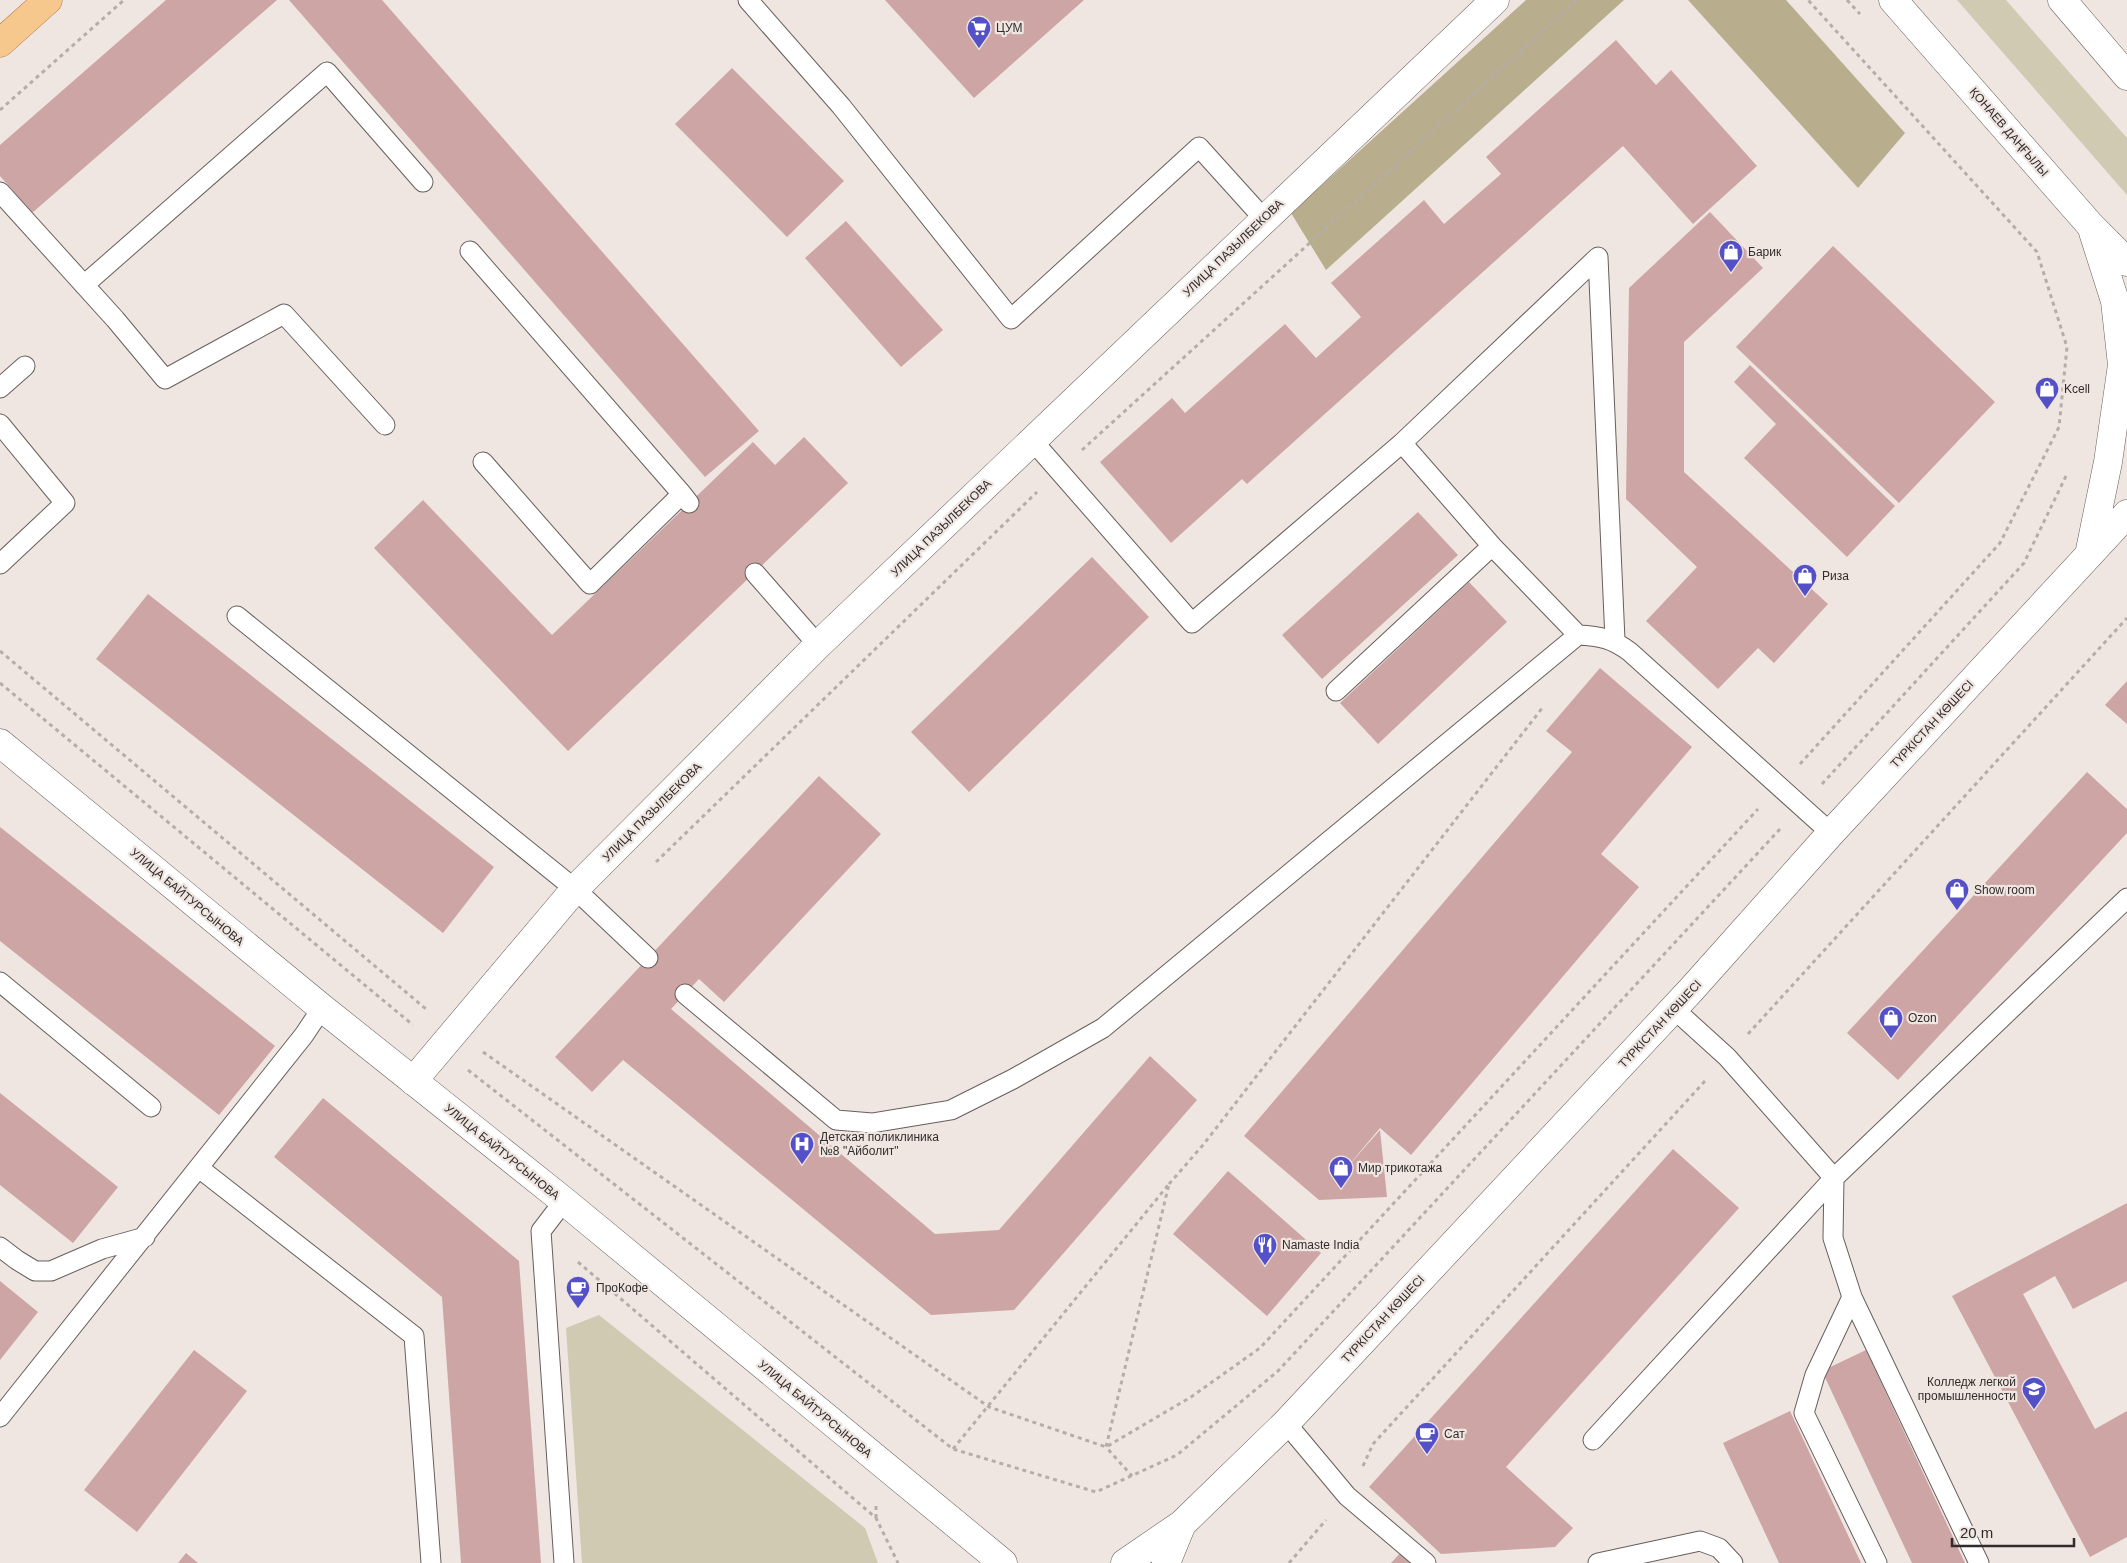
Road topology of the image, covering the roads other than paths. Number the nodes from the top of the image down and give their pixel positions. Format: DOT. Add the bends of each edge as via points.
graph roads {
  1 [pos="48,0"];
  2 [pos="748,0"];
  3 [pos="1495,0"];
  4 [pos="1893,0"];
  5 [pos="2062,0"];
  6 [pos="0,43"];
  7 [pos="2127,76"];
  8 [pos="423,182"];
  9 [pos="0,192"];
  10 [pos="1264,219"];
  11 [pos="2092,226"];
  12 [pos="470,251"];
  13 [pos="2127,262"];
  14 [pos="84,285"];
  15 [pos="25,366"];
  16 [pos="0,388"];
  17 [pos="0,424"];
  18 [pos="385,425"];
  19 [pos="1032,440"];
  20 [pos="1402,443"];
  21 [pos="483,462"];
  22 [pos="2127,514"];
  23 [pos="1492,546"];
  24 [pos="2089,554"];
  25 [pos="0,564"];
  26 [pos="754,573"];
  27 [pos="237,616"];
  28 [pos="1578,636"];
  29 [pos="1615,640"];
  30 [pos="818,645"];
  31 [pos="1336,691"];
  32 [pos="0,743"];
  33 [pos="1831,834"];
  34 [pos="575,890"];
  35 [pos="2127,898"];
  36 [pos="648,958"];
  37 [pos="0,982"];
  38 [pos="685,994"];
  39 [pos="322,1008"];
  40 [pos="1674,1009"];
  41 [pos="413,1080"];
  42 [pos="151,1107"];
  43 [pos="199,1168"];
  44 [pos="1834,1178"];
  45 [pos="564,1201"];
  46 [pos="145,1237"];
  47 [pos="0,1247"];
  48 [pos="1852,1297"];
  49 [pos="0,1417"];
  50 [pos="1286,1424"];
  51 [pos="1593,1440"];
  52 [pos="1182,1524"];
  53 [pos="1618,1561"];
  54 [pos="431,1563"];
  55 [pos="564,1563"];
  56 [pos="1003,1563"];
  57 [pos="1125,1563"];
  58 [pos="1166,1563"];
  59 [pos="1426,1563"];
  60 [pos="1598,1563"];
  61 [pos="1733,1563"];
  62 [pos="1877,1563"];
  63 [pos="1980,1563"];
  1 -- 6 [label="main road"];
  2 -- 10 [label="lane" via="841,106 1011,319 1199,147"];
  3 -- 10 [label="street, УЛИЦА ПАЗЫЛБЕКОВА"];
  4 -- 11 [label="street, ҚОНАЕВ ДАҢҒЫЛЫ"];
  5 -- 7 [label="street"];
  8 -- 14 [label="lane" via="327,72"];
  9 -- 14 [label="lane"];
  10 -- 19 [label="street, УЛИЦА ПАЗЫЛБЕКОВА"];
  11 -- 13 [label="street, ҚОНАЕВ ДАҢҒЫЛЫ"];
  11 -- 24 [label="street" via="2115,301 2122,365 2108,462"];
  12 -- 21 [label="lane" via="685,499 590,584"];
  14 -- 18 [label="lane" via="165,379 284,314"];
  15 -- 16 [label="lane"];
  17 -- 25 [label="lane" via="64,503"];
  19 -- 20 [label="lane" via="1192,623"];
  19 -- 30 [label="street, УЛИЦА ПАЗЫЛБЕКОВА"];
  20 -- 23 [label="lane"];
  20 -- 29 [label="lane" via="1598,257"];
  22 -- 24 [label="street, ТҮРКІСТАН КӨШЕСІ"];
  23 -- 28 [label="lane"];
  23 -- 31 [label="lane"];
  24 -- 33 [label="street, ТҮРКІСТАН КӨШЕСІ"];
  26 -- 30 [label="lane"];
  27 -- 34 [label="lane"];
  28 -- 29 [label="lane"];
  28 -- 38 [label="lane" via="1103,1028 951,1110 872,1123 836,1120"];
  29 -- 33 [label="lane"];
  30 -- 34 [label="street, УЛИЦА ПАЗЫЛБЕКОВА"];
  32 -- 39 [label="street, УЛИЦА БАЙТУРСЫНОВА"];
  33 -- 40 [label="street, ТҮРКІСТАН КӨШЕСІ"];
  34 -- 36 [label="lane"];
  34 -- 41 [label="street, УЛИЦА ПАЗЫЛБЕКОВА"];
  35 -- 44 [label="lane"];
  37 -- 42 [label="lane"];
  39 -- 41 [label="street, УЛИЦА БАЙТУРСЫНОВА"];
  39 -- 43 [label="lane"];
  40 -- 44 [label="lane" via="1727,1056"];
  40 -- 50 [label="street, ТҮРКІСТАН КӨШЕСІ"];
  41 -- 45 [label="street, УЛИЦА БАЙТУРСЫНОВА"];
  43 -- 46 [label="lane"];
  43 -- 54 [label="lane" via="414,1336"];
  44 -- 48 [label="lane" via="1832,1238"];
  44 -- 51 [label="lane"];
  45 -- 55 [label="lane" via="541,1230"];
  45 -- 56 [label="street, УЛИЦА БАЙТУРСЫНОВА"];
  46 -- 47 [label="lane" via="102,1249 51,1272 35,1271"];
  46 -- 49 [label="lane"];
  48 -- 62 [label="lane" via="1815,1375 1804,1413"];
  48 -- 63 [label="lane"];
  50 -- 52 [label="street, ТҮРКІСТАН КӨШЕСІ"];
  50 -- 59 [label="lane" via="1347,1496"];
  52 -- 57 [label="street, ТҮРКІСТАН КӨШЕСІ"];
  52 -- 58 [label="street, ТҮРКІСТАН КӨШЕСІ"];
  53 -- 60 [label="lane"];
  53 -- 61 [label="lane" via="1700,1541 1719,1548"];
}
